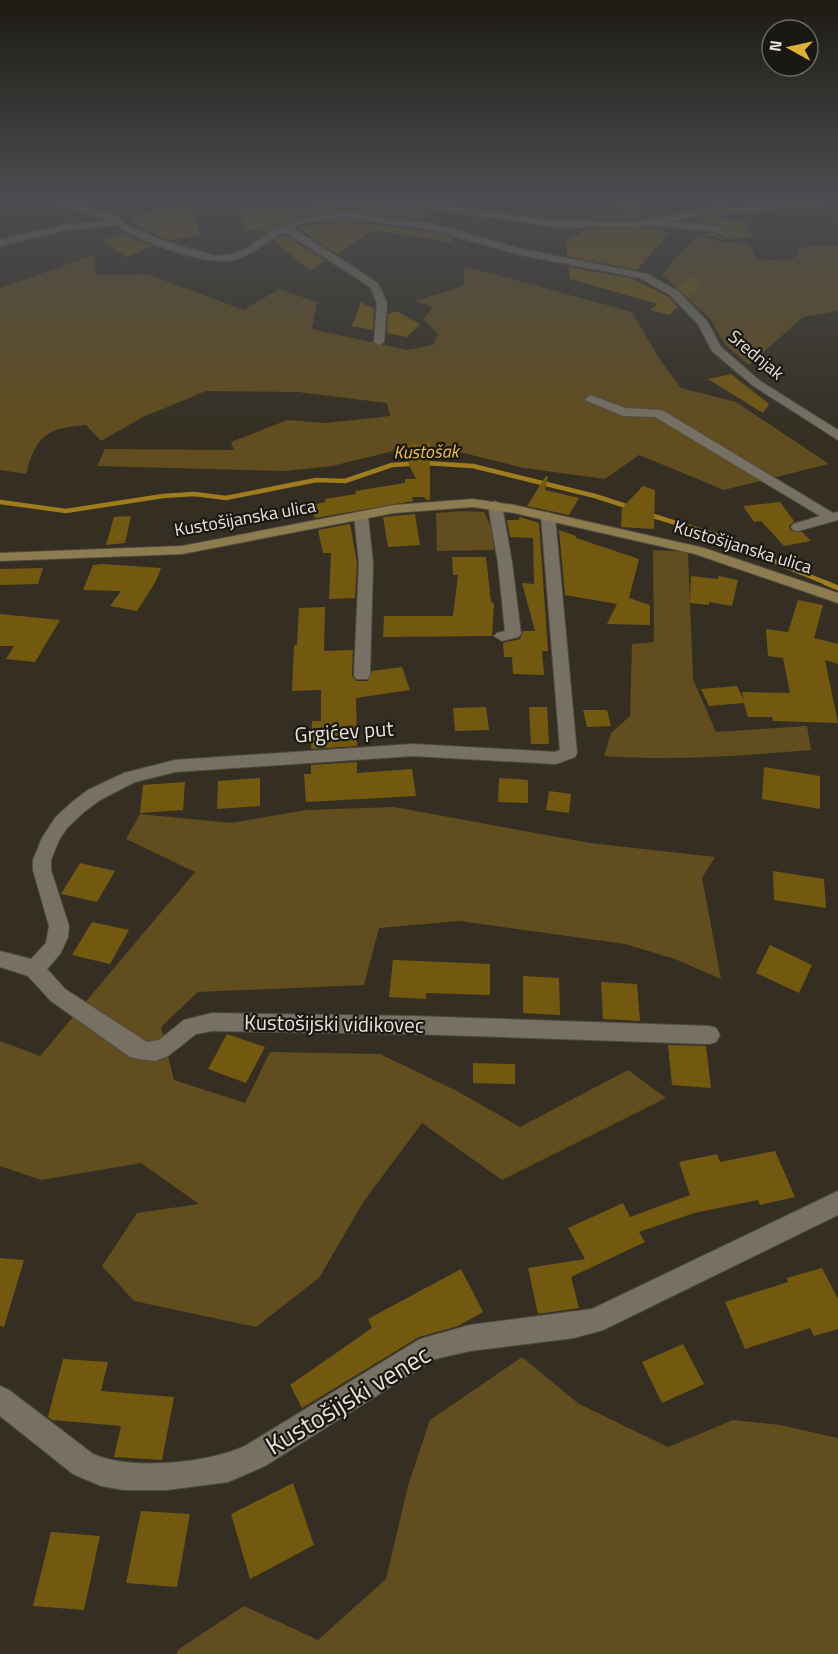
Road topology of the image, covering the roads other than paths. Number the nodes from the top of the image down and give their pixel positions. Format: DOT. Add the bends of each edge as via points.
graph roads {
  1 [pos="363,277"];
  2 [pos="645,277"];
  3 [pos="379,342"];
  4 [pos="591,399"];
  5 [pos="838,436"];
  6 [pos="495,506"];
  7 [pos="361,516"];
  8 [pos="548,516"];
  9 [pos="834,516"];
  10 [pos="798,528"];
  11 [pos="0,557"];
  12 [pos="838,598"];
  13 [pos="502,636"];
  14 [pos="362,675"];
  15 [pos="0,959"];
  16 [pos="35,969"];
  17 [pos="708,1035"];
  18 [pos="838,1203"];
  19 [pos="0,1399"];
  1 -- 3 [label="street" via="375,285 382,303"];
  2 -- 5 [label="street, Srednjak" via="674,293 704,322 716,349 756,383"];
  4 -- 9 [label="street" via="623,412 658,413"];
  6 -- 7 [label="street, Kustošijanska ulica" via="439,504"];
  6 -- 8 [label="street, Kustošijanska ulica"];
  6 -- 13 [label="street" via="506,562 513,634"];
  7 -- 11 [label="street, Kustošijanska ulica" via="182,550"];
  7 -- 14 [label="street" via="366,563"];
  8 -- 12 [label="street, Kustošijanska ulica" via="699,551"];
  8 -- 16 [label="street, Grgićev put" via="569,753 556,758 413,750 175,766 130,777 78,807 51,838 42,870 59,926 58,937"];
  9 -- 10 [label="street"];
  15 -- 16 [label="street"];
  16 -- 17 [label="street, Kustošijski vidikovec" via="58,995 138,1050 149,1053 161,1050 189,1028 212,1022"];
  18 -- 19 [label="street, Kustošijski venec" via="594,1321 451,1340 429,1348 255,1456 228,1468 167,1476 100,1472 83,1464"];
}
